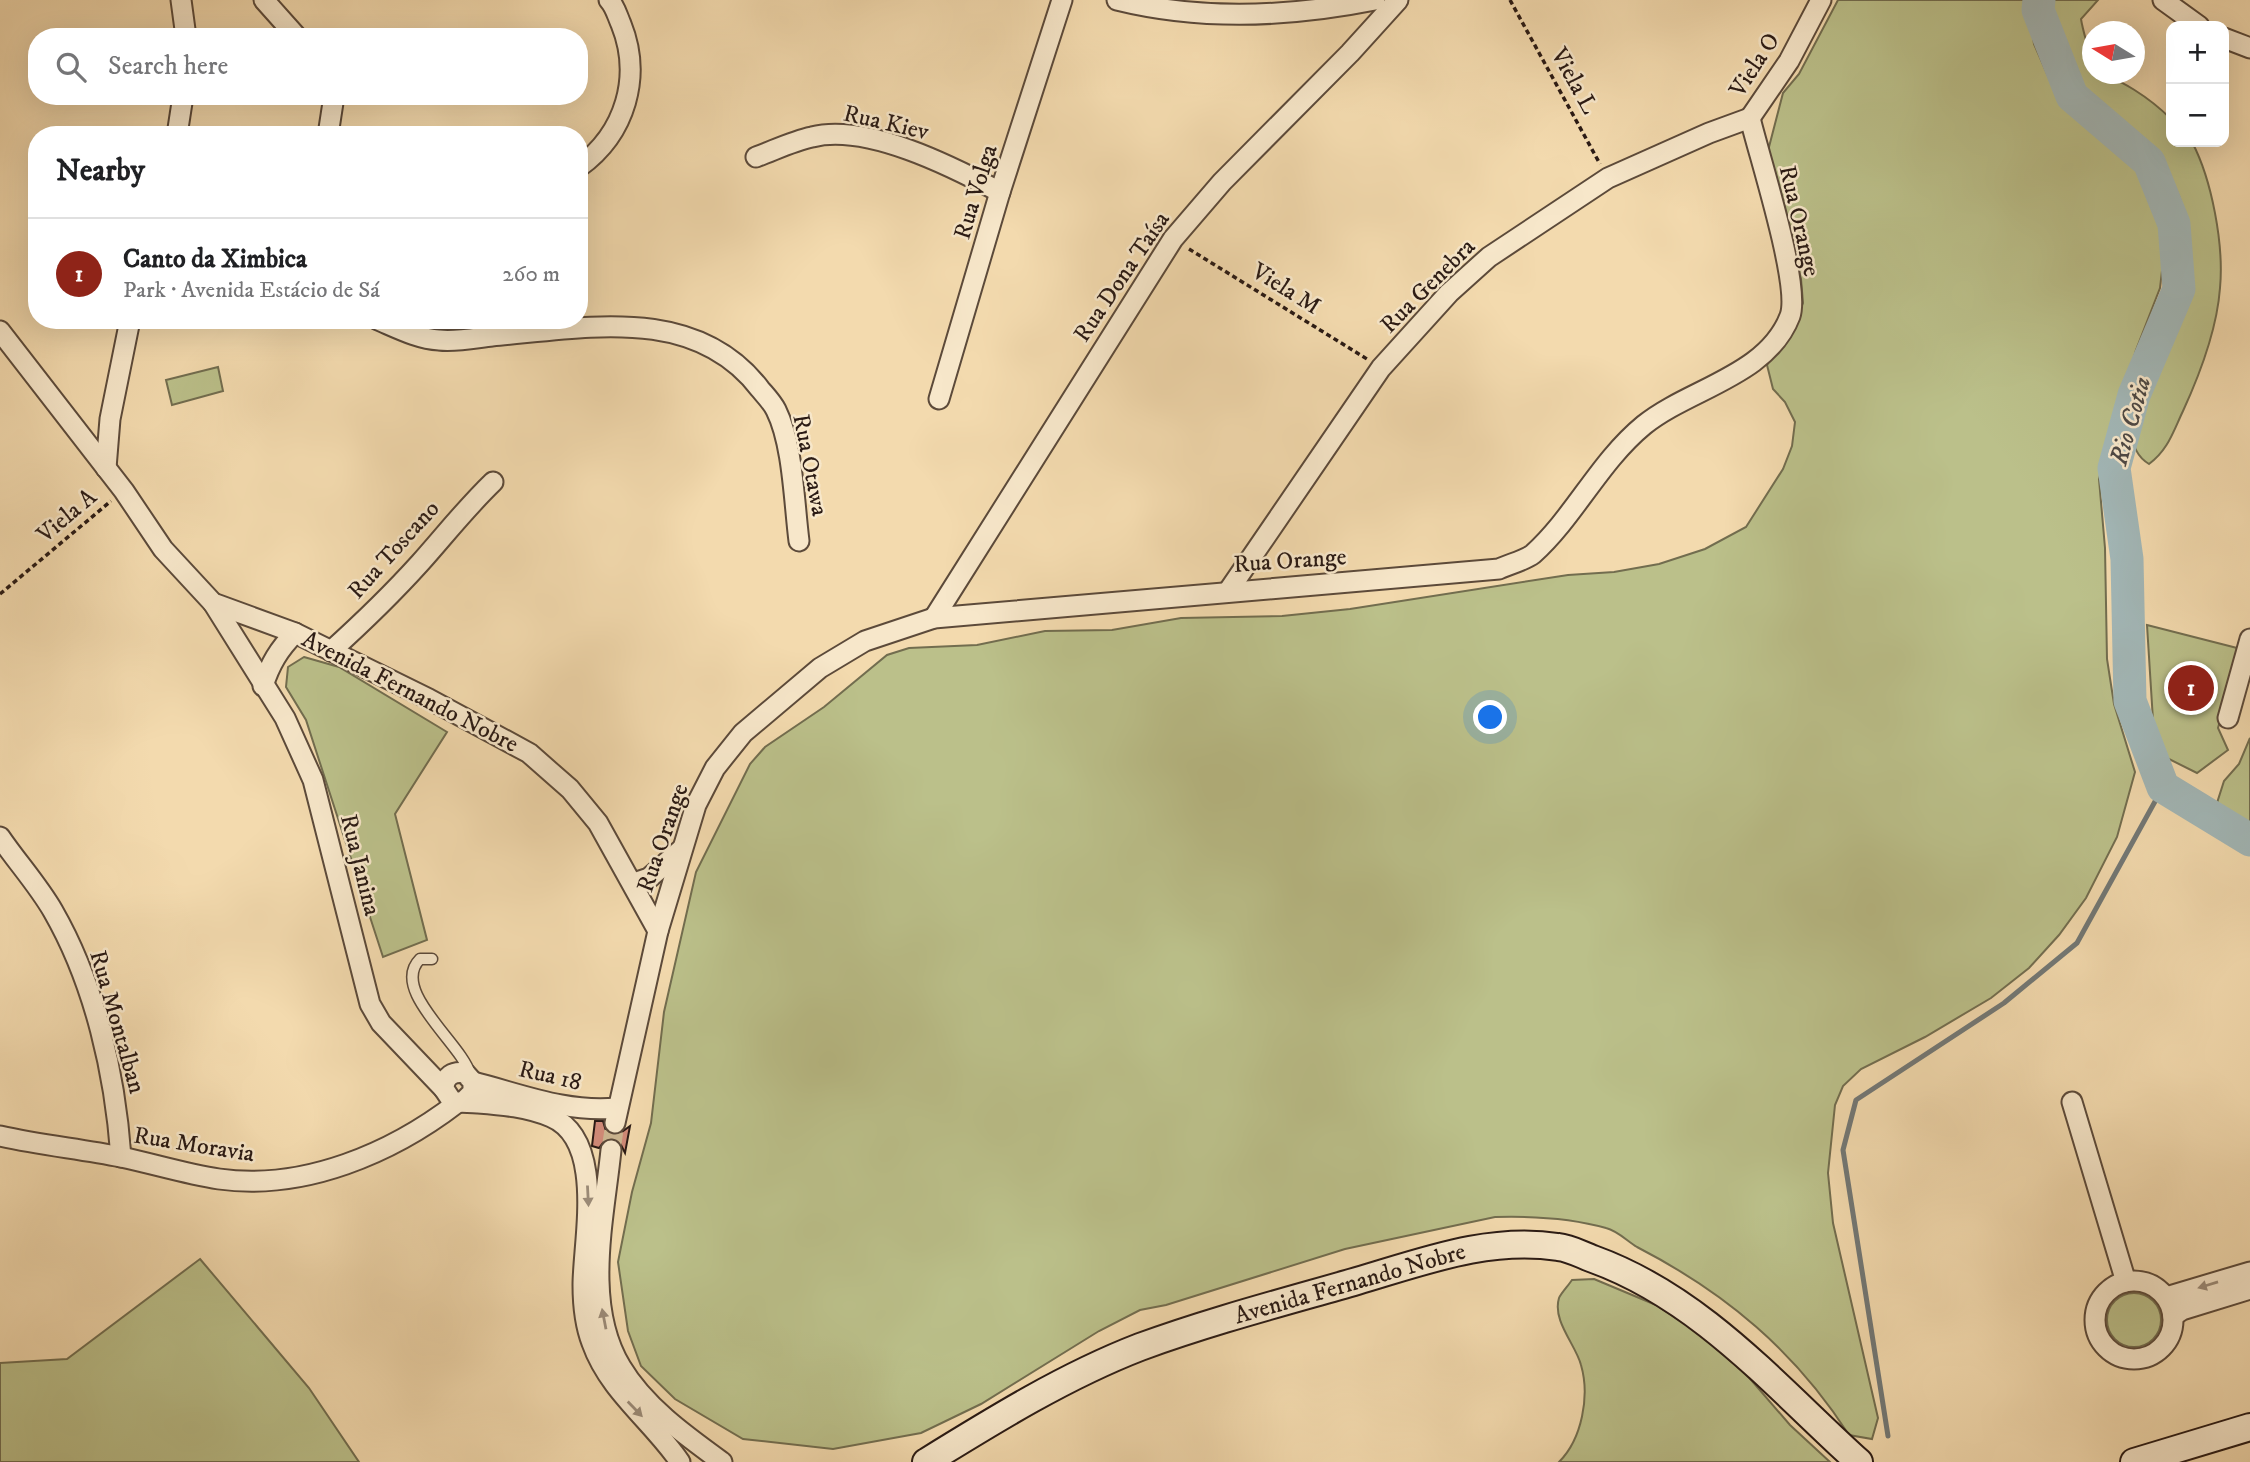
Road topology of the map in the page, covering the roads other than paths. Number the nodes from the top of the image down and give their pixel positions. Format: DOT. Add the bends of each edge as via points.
graph roads {
  1 [pos="181,0"];
  2 [pos="264,0"];
  3 [pos="1062,0"];
  4 [pos="1116,0"];
  5 [pos="1376,0"];
  6 [pos="1398,0"];
  7 [pos="1821,0"];
  8 [pos="2163,0"];
  9 [pos="610,1"];
  10 [pos="2192,21"];
  11 [pos="185,28"];
  12 [pos="289,28"];
  13 [pos="2229,40"];
  14 [pos="2250,48"];
  15 [pos="182,105"];
  16 [pos="333,105"];
  17 [pos="1749,118"];
  18 [pos="178,126"];
  19 [pos="329,126"];
  20 [pos="588,157"];
  21 [pos="756,157"];
  22 [pos="1000,192"];
  23 [pos="588,328"];
  24 [pos="128,329"];
  25 [pos="397,329"];
  26 [pos="576,329"];
  27 [pos="0,331"];
  28 [pos="939,399"];
  29 [pos="106,468"];
  30 [pos="494,482"];
  31 [pos="799,541"];
  32 [pos="1229,590"];
  33 [pos="213,603"];
  34 [pos="934,618"];
  35 [pos="295,633"];
  36 [pos="2250,639"];
  37 [pos="331,651"];
  38 [pos="263,686"];
  39 [pos="2228,719"];
  40 [pos="0,837"];
  41 [pos="685,846"];
  42 [pos="634,883"];
  43 [pos="658,931"];
  44 [pos="432,959"];
  45 [pos="412,1052"];
  46 [pos="467,1077"];
  47 [pos="452,1097"];
  48 [pos="2072,1102"];
  49 [pos="0,1136"];
  50 [pos="611,1150"];
  51 [pos="121,1157"];
  52 [pos="2250,1272"];
  53 [pos="2126,1282"];
  54 [pos="2250,1289"];
  55 [pos="2165,1297"];
  56 [pos="2173,1316"];
  57 [pos="2250,1427"];
  58 [pos="680,1462"];
  59 [pos="722,1462"];
  60 [pos="926,1462"];
  61 [pos="1859,1462"];
  62 [pos="2134,1462"];
  1 -- 11 [label="street"];
  2 -- 12 [label="street"];
  3 -- 22 [label="street, Rua Volga"];
  4 -- 5 [label="street" via="1188,14 1263,15"];
  6 -- 34 [label="street, Rua Dona Taísa" via="1173,239"];
  7 -- 17 [label="street, Viela O" via="1789,61"];
  8 -- 10 [label="street"];
  9 -- 20 [label="street" via="630,45 631,93 614,130"];
  13 -- 14 [label="street"];
  15 -- 18 [label="street"];
  16 -- 19 [label="street"];
  17 -- 32 [label="street, Rua Genebra" via="1608,178 1489,257 1449,293 1381,368"];
  17 -- 32 [label="street, Rua Orange" via="1791,296 1791,313 1777,340 1752,364 1646,424 1619,447 1531,556 1499,569"];
  21 -- 22 [label="street, Rua Kiev" via="813,136 838,134 910,150"];
  22 -- 28 [label="street, Rua Volga"];
  23 -- 31 [label="street, Rua Otawa" via="653,329 691,336 719,349 748,373 776,410 787,451"];
  24 -- 29 [label="street" via="110,419"];
  25 -- 26 [label="street, Rua Otawa" via="438,341"];
  27 -- 29 [label="street"];
  29 -- 33 [label="street, Avenida Fernando Nobre" via="163,549"];
  30 -- 37 [label="street, Rua Toscano"];
  32 -- 34 [label="street, Rua Orange"];
  33 -- 35 [label="street, Avenida Fernando Nobre"];
  33 -- 38 [label="street, Rua Janina"];
  34 -- 41 [label="street, Rua Orange" via="865,641 842,654 743,733 708,781"];
  35 -- 37 [label="street, Avenida Fernando Nobre"];
  35 -- 38 [label="street" via="274,657"];
  36 -- 39 [label="street"];
  37 -- 42 [label="street, Avenida Fernando Nobre" via="529,753 570,789 598,823"];
  38 -- 45 [label="street, Rua Janina" via="285,718 313,780 370,1004 381,1023"];
  40 -- 51 [label="street, Rua Montalban" via="53,911 77,962 117,1103"];
  41 -- 42 [label="street" via="649,878"];
  41 -- 43 [label="street, Rua Orange"];
  42 -- 43 [label="street, Avenida Fernando Nobre"];
  43 -- 46 [label="street, Rua 18" via="616,1116 552,1104"];
  44 -- 46 [label="lane" via="415,964 415,991 430,1017 464,1056"];
  45 -- 46 [label="street, Rua Janina"];
  45 -- 47 [label="street, Rua Janina"];
  46 -- 47 [label="street" via="473,1093"];
  46 -- 47 [label="street" via="445,1079"];
  47 -- 51 [label="street, Rua Moravia" via="415,1131 376,1153 333,1168 259,1181 220,1179"];
  47 -- 58 [label="street, Rua 18, one-way" via="515,1106 554,1118 569,1132 585,1167 588,1190 583,1286 592,1343 621,1394"];
  48 -- 53 [label="street"];
  49 -- 51 [label="street, Rua Moravia"];
  59 -- 50 [label="street, one-way" via="673,1425 635,1387 608,1340 601,1307 600,1255"];
  52 -- 55 [label="street, one-way"];
  53 -- 55 [label="street" via="2150,1284"];
  53 -- 56 [label="street" via="2103,1295 2095,1313 2097,1334 2109,1350 2127,1359 2148,1357 2170,1336"];
  54 -- 56 [label="street"];
  55 -- 56 [label="street"];
  57 -- 62 [label="main road"];
  60 -- 61 [label="main road, Avenida Fernando Nobre" via="1054,1387 1137,1348 1456,1251 1509,1245 1572,1251 1624,1270 1692,1311 1760,1367"];
}
